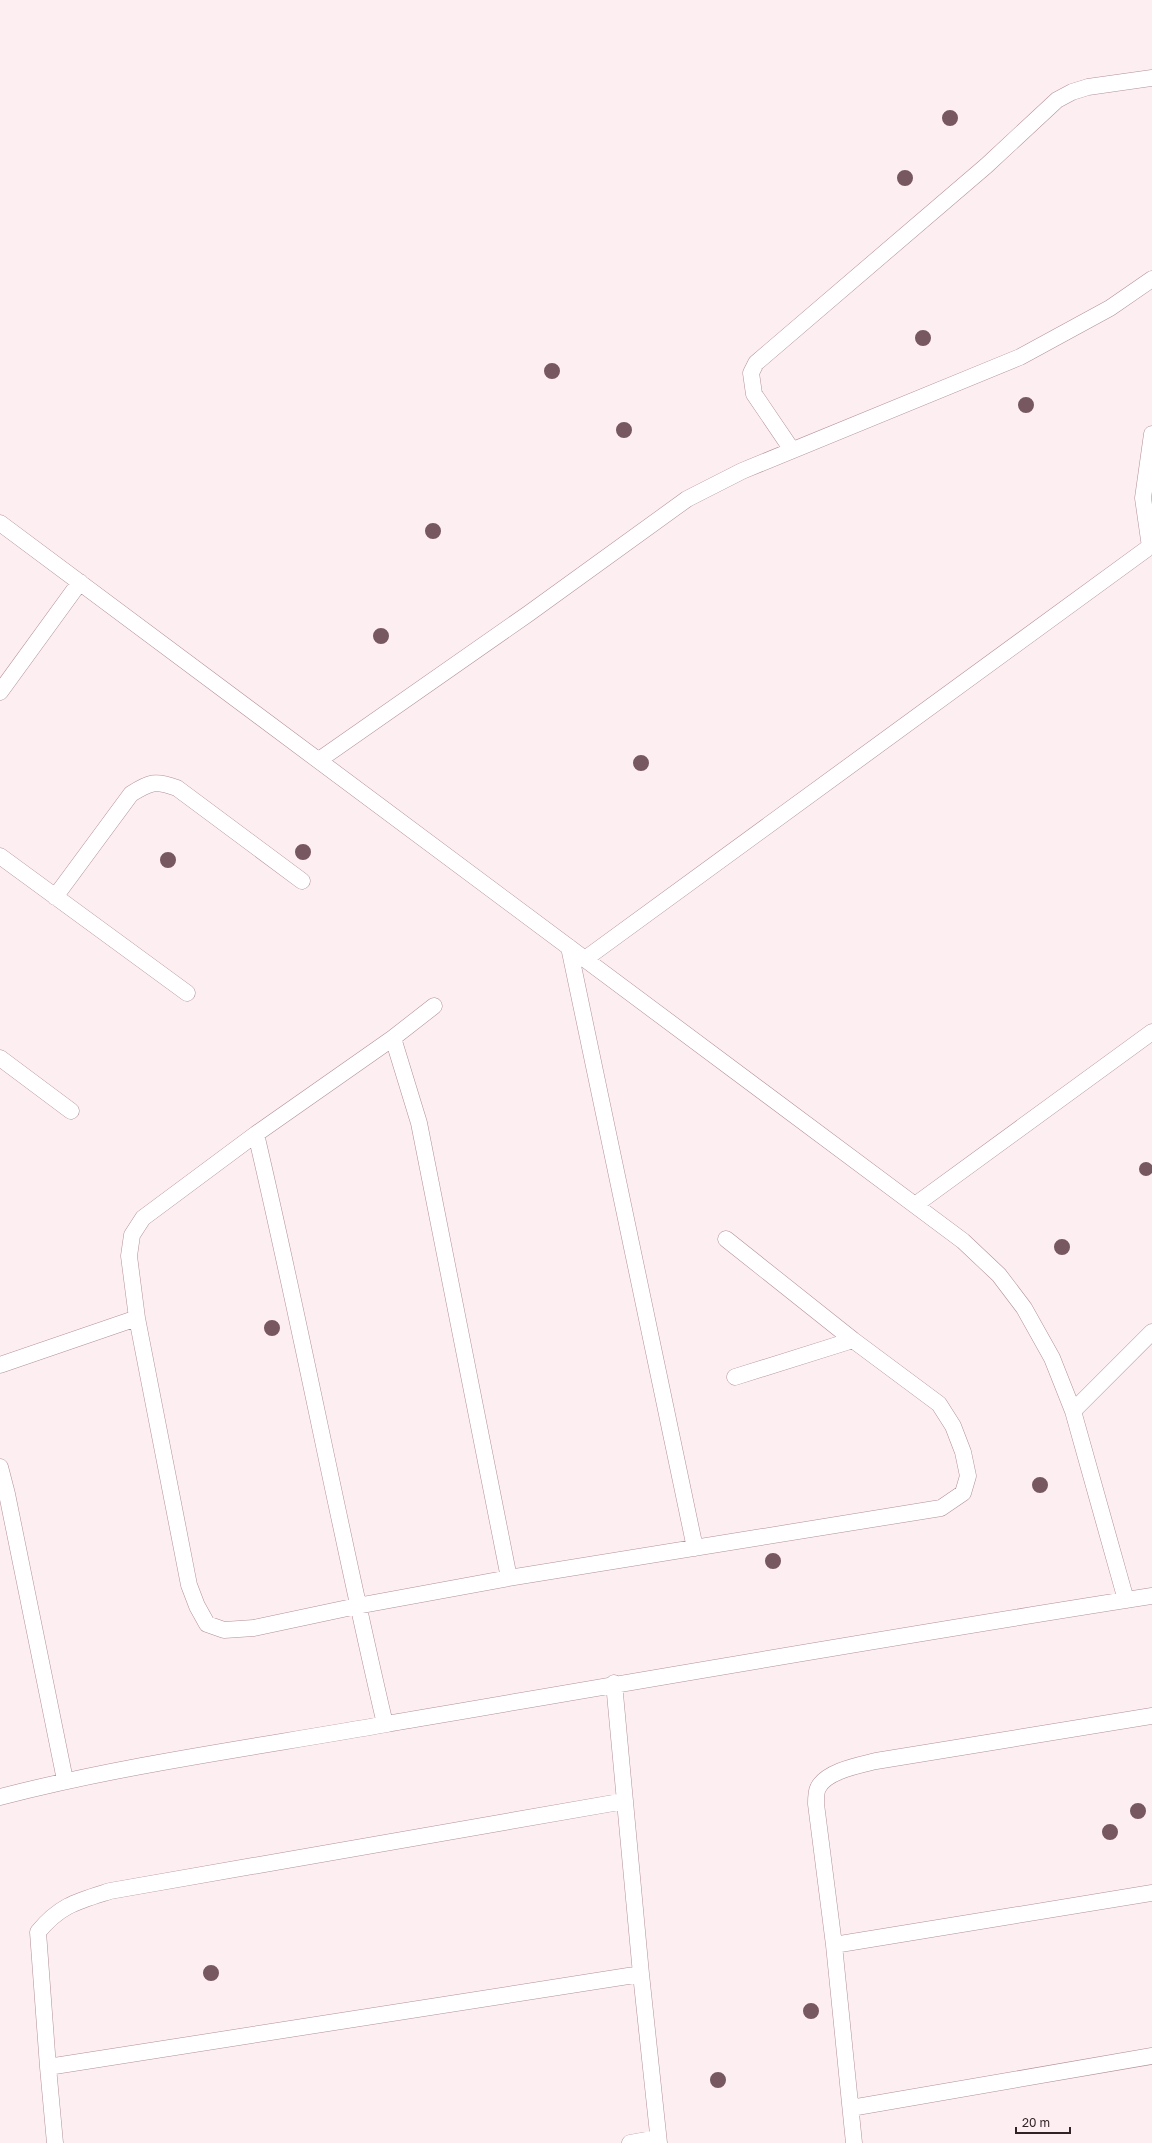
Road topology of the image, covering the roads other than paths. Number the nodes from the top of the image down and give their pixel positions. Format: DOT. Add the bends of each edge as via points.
graph roads {
  1 [pos="1152,78"];
  2 [pos="1152,279"];
  3 [pos="1152,434"];
  4 [pos="792,450"];
  5 [pos="0,522"];
  6 [pos="1151,546"];
  7 [pos="80,582"];
  8 [pos="0,692"];
  9 [pos="319,760"];
  10 [pos="0,856"];
  11 [pos="302,881"];
  12 [pos="55,897"];
  13 [pos="569,947"];
  14 [pos="584,958"];
  15 [pos="187,993"];
  16 [pos="434,1006"];
  17 [pos="1152,1032"];
  18 [pos="393,1038"];
  19 [pos="0,1058"];
  20 [pos="71,1111"];
  21 [pos="256,1134"];
  22 [pos="915,1205"];
  23 [pos="726,1239"];
  24 [pos="137,1318"];
  25 [pos="1152,1332"];
  26 [pos="853,1340"];
  27 [pos="0,1365"];
  28 [pos="735,1377"];
  29 [pos="1073,1411"];
  30 [pos="0,1467"];
  31 [pos="4,1495"];
  32 [pos="695,1548"];
  33 [pos="509,1578"];
  34 [pos="1152,1596"];
  35 [pos="1126,1600"];
  36 [pos="357,1606"];
  37 [pos="614,1683"];
  38 [pos="1152,1716"];
  39 [pos="385,1724"];
  40 [pos="65,1780"];
  41 [pos="0,1798"];
  42 [pos="625,1801"];
  43 [pos="1152,1893"];
  44 [pos="834,1945"];
  45 [pos="641,1974"];
  46 [pos="1152,2056"];
  47 [pos="48,2067"];
  48 [pos="851,2108"];
  49 [pos="659,2141"];
  50 [pos="56,2143"];
  51 [pos="630,2143"];
  52 [pos="854,2143"];
  1 -- 4 [label="street" via="1088,87 1057,100 986,166 756,363 751,373 754,394"];
  2 -- 4 [label="street" via="1110,308 1020,357"];
  3 -- 6 [label="street" via="1142,498"];
  4 -- 9 [label="street" via="722,480 686,499 528,614"];
  5 -- 7 [label="street"];
  6 -- 14 [label="street"];
  7 -- 8 [label="street"];
  7 -- 9 [label="street"];
  9 -- 13 [label="street"];
  10 -- 12 [label="street"];
  11 -- 12 [label="street" via="177,788 159,782 147,784 131,794"];
  12 -- 15 [label="street"];
  13 -- 14 [label="street"];
  13 -- 32 [label="street"];
  14 -- 22 [label="street"];
  16 -- 18 [label="street"];
  17 -- 22 [label="street"];
  18 -- 21 [label="street"];
  18 -- 33 [label="street" via="419,1123"];
  19 -- 20 [label="street"];
  21 -- 24 [label="street" via="143,1218 132,1235 128,1256"];
  21 -- 36 [label="street" via="302,1336"];
  22 -- 29 [label="street" via="963,1241 999,1275 1024,1308 1052,1358"];
  23 -- 26 [label="street"];
  24 -- 27 [label="street"];
  24 -- 36 [label="street" via="189,1585 207,1624 224,1630 254,1628"];
  25 -- 29 [label="street"];
  26 -- 28 [label="street"];
  26 -- 32 [label="street" via="939,1404 953,1426 963,1452 968,1476 963,1493 941,1508"];
  29 -- 35 [label="street"];
  30 -- 31 [label="street"];
  31 -- 40 [label="street"];
  32 -- 33 [label="street"];
  33 -- 36 [label="street"];
  34 -- 35 [label="street"];
  35 -- 37 [label="street"];
  36 -- 39 [label="street"];
  37 -- 39 [label="street"];
  37 -- 42 [label="street"];
  38 -- 44 [label="street" via="876,1761 843,1770 828,1778 818,1788 816,1804"];
  39 -- 40 [label="street" via="184,1757"];
  40 -- 41 [label="street"];
  42 -- 45 [label="street"];
  42 -- 47 [label="street" via="110,1891 74,1903 50,1917 38,1932"];
  43 -- 44 [label="street"];
  44 -- 48 [label="street"];
  45 -- 47 [label="street"];
  45 -- 49 [label="street"];
  46 -- 48 [label="street"];
  47 -- 50 [label="street"];
  48 -- 52 [label="street"];
  49 -- 51 [label="street"];
}
